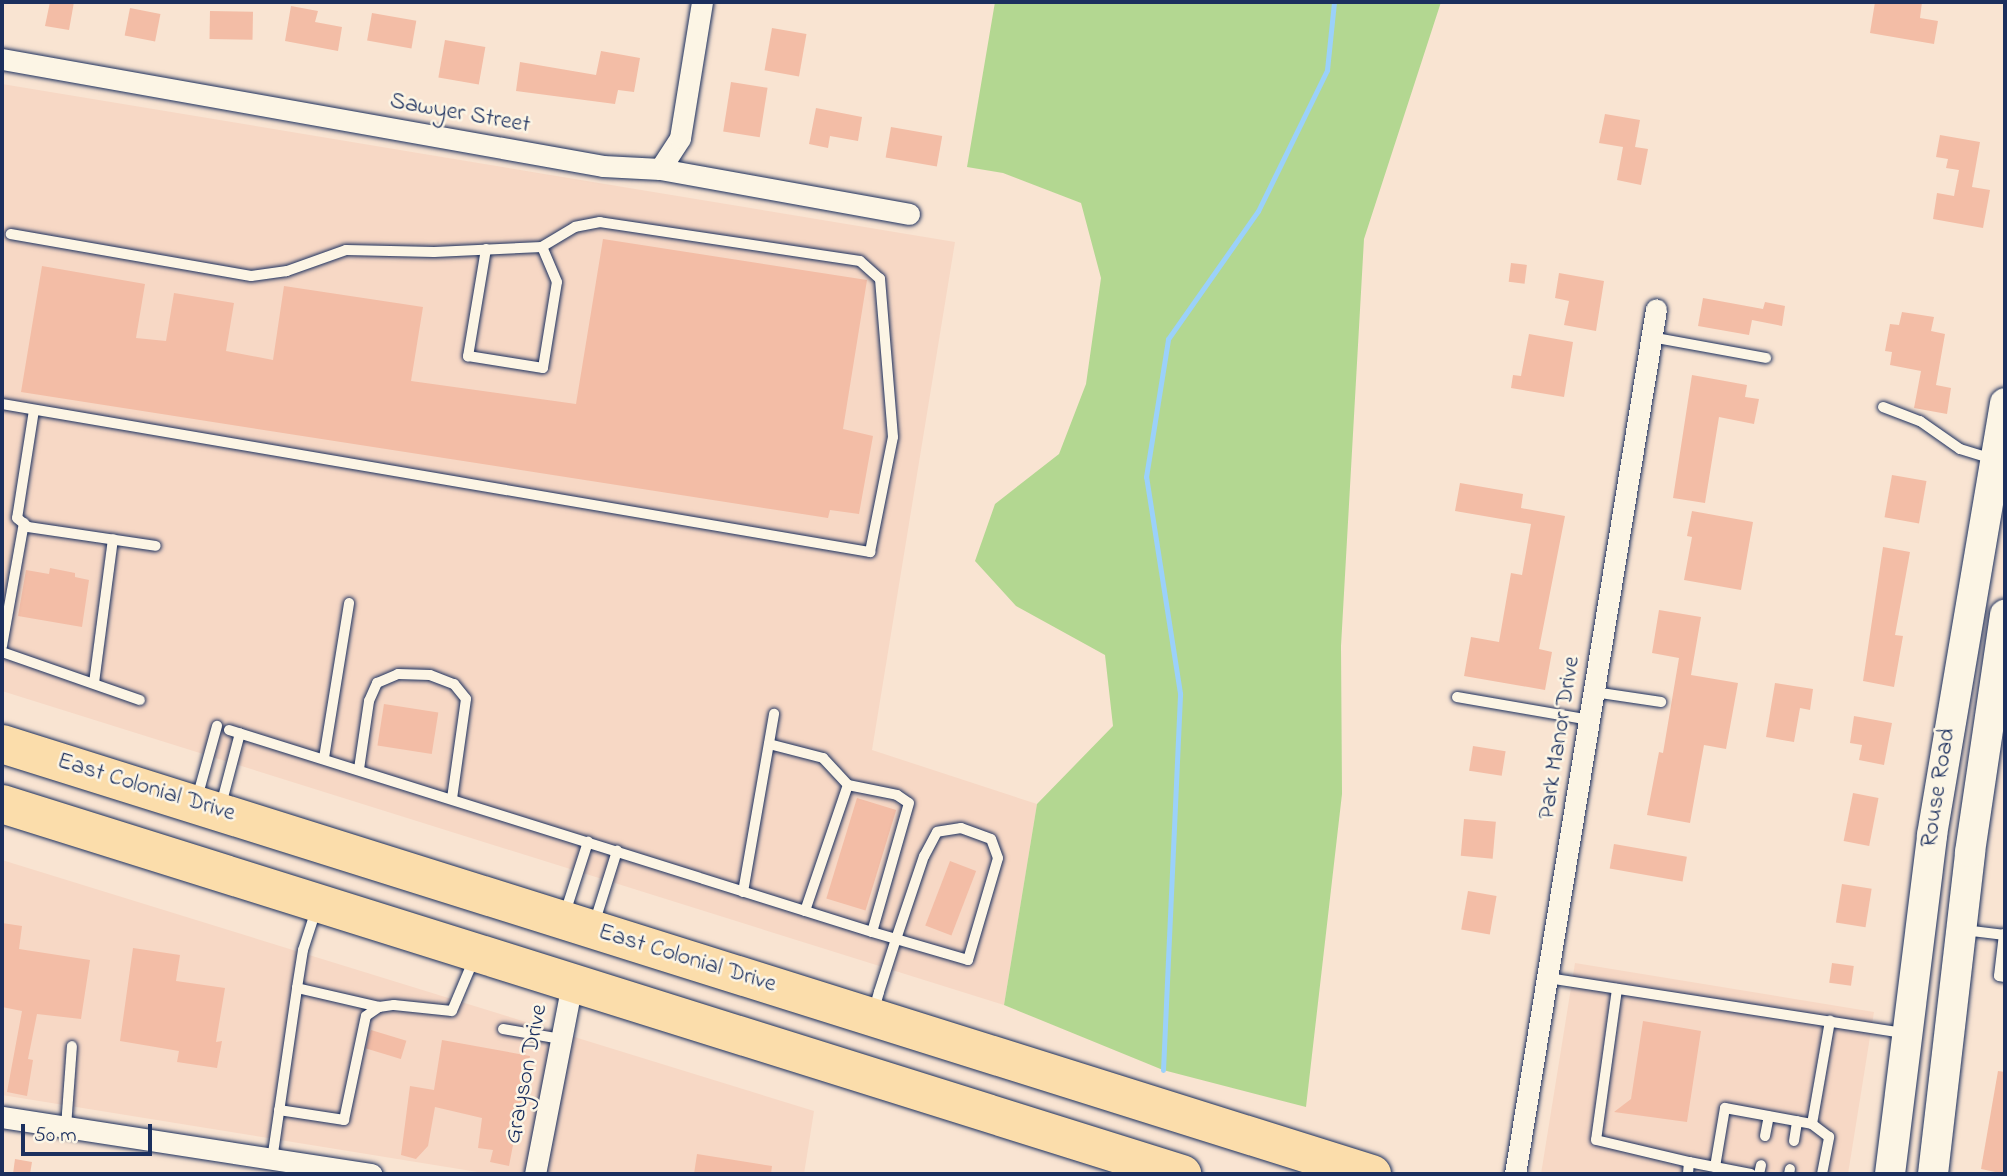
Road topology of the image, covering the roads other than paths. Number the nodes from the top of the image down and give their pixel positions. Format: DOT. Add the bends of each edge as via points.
graph roads {
  1 [pos="702,2"];
  2 [pos="2,59"];
  3 [pos="660,169"];
  4 [pos="909,214"];
  5 [pos="11,234"];
  6 [pos="542,247"];
  7 [pos="486,250"];
  8 [pos="1656,309"];
  9 [pos="1651,337"];
  10 [pos="1766,358"];
  11 [pos="2005,403"];
  12 [pos="2,404"];
  13 [pos="1883,407"];
  14 [pos="34,410"];
  15 [pos="1995,459"];
  16 [pos="24,523"];
  17 [pos="113,539"];
  18 [pos="156,546"];
  19 [pos="349,603"];
  20 [pos="2005,615"];
  21 [pos="2,646"];
  22 [pos="2,652"];
  23 [pos="94,683"];
  24 [pos="1594,692"];
  25 [pos="1457,697"];
  26 [pos="140,700"];
  27 [pos="1661,702"];
  28 [pos="774,714"];
  29 [pos="1590,720"];
  30 [pos="217,726"];
  31 [pos="229,730"];
  32 [pos="240,733"];
  33 [pos="2,744"];
  34 [pos="769,744"];
  35 [pos="324,758"];
  36 [pos="359,769"];
  37 [pos="848,785"];
  38 [pos="452,799"];
  39 [pos="2,804"];
  40 [pos="208,807"];
  41 [pos="587,842"];
  42 [pos="617,851"];
  43 [pos="743,892"];
  44 [pos="318,904"];
  45 [pos="805,911"];
  46 [pos="577,925"];
  47 [pos="1962,929"];
  48 [pos="872,932"];
  49 [pos="2005,935"];
  50 [pos="896,939"];
  51 [pos="671,955"];
  52 [pos="489,958"];
  53 [pos="2005,977"];
  54 [pos="1548,978"];
  55 [pos="572,984"];
  56 [pos="297,988"];
  57 [pos="1617,989"];
  58 [pos="379,1007"];
  59 [pos="871,1017"];
  60 [pos="1830,1021"];
  61 [pos="503,1029"];
  62 [pos="1906,1033"];
  63 [pos="561,1039"];
  64 [pos="72,1046"];
  65 [pos="1143,1102"];
  66 [pos="279,1110"];
  67 [pos="1769,1116"];
  68 [pos="2,1117"];
  69 [pos="1797,1121"];
  70 [pos="1812,1124"];
  71 [pos="66,1127"];
  72 [pos="1046,1132"];
  73 [pos="1765,1136"];
  74 [pos="1794,1141"];
  75 [pos="272,1160"];
  76 [pos="1715,1167"];
  77 [pos="1688,1168"];
  78 [pos="372,1174"];
  79 [pos="535,1174"];
  80 [pos="1182,1174"];
  81 [pos="1372,1174"];
  82 [pos="1516,1174"];
  83 [pos="1751,1174"];
  84 [pos="1822,1174"];
  85 [pos="1890,1174"];
  86 [pos="1933,1174"];
  1 -- 3 [label="street" via="680,138"];
  2 -- 3 [label="street, Sawyer Street" via="603,166"];
  3 -- 4 [label="street, Sawyer Street"];
  5 -- 7 [label="lane" via="251,276 287,271 346,250"];
  6 -- 7 [label="lane"];
  6 -- 7 [label="lane" via="557,282 543,368 468,356"];
  6 -- 14 [label="lane" via="575,227 600,222 860,261 880,279 893,437 870,552"];
  8 -- 9 [label="street, Park Manor Drive"];
  9 -- 10 [label="lane"];
  9 -- 24 [label="street, Park Manor Drive"];
  11 -- 15 [label="street, Rouse Road"];
  12 -- 14 [label="lane"];
  13 -- 15 [label="lane" via="1920,421 1960,449"];
  14 -- 16 [label="lane" via="17,519"];
  15 -- 62 [label="street, Rouse Road" via="1952,701"];
  16 -- 17 [label="lane"];
  16 -- 21 [label="lane"];
  17 -- 18 [label="lane"];
  17 -- 23 [label="lane"];
  19 -- 35 [label="lane"];
  20 -- 47 [label="street, Rouse Road"];
  22 -- 23 [label="lane"];
  23 -- 26 [label="lane"];
  24 -- 27 [label="lane"];
  24 -- 29 [label="street, Park Manor Drive"];
  25 -- 29 [label="lane"];
  28 -- 34 [label="lane"];
  29 -- 54 [label="street, Park Manor Drive"];
  30 -- 40 [label="lane"];
  31 -- 32 [label="lane"];
  32 -- 35 [label="lane"];
  32 -- 40 [label="lane"];
  33 -- 40 [label="highway, East Colonial Drive"];
  34 -- 37 [label="lane" via="823,758"];
  34 -- 43 [label="lane"];
  35 -- 36 [label="lane"];
  36 -- 38 [label="lane"];
  36 -- 38 [label="lane" via="369,701 377,683 398,674 430,675 454,684 467,699"];
  37 -- 45 [label="lane"];
  37 -- 48 [label="lane" via="897,795 909,803"];
  38 -- 41 [label="lane"];
  39 -- 44 [label="highway"];
  40 -- 46 [label="highway, East Colonial Drive"];
  41 -- 42 [label="lane"];
  41 -- 46 [label="lane"];
  42 -- 43 [label="lane"];
  42 -- 46 [label="lane"];
  43 -- 45 [label="lane"];
  44 -- 52 [label="highway"];
  44 -- 56 [label="lane"];
  45 -- 48 [label="lane"];
  46 -- 51 [label="highway, East Colonial Drive"];
  46 -- 52 [label="highway" via="570,950 540,960"];
  47 -- 49 [label="lane"];
  47 -- 86 [label="street, Rouse Road"];
  48 -- 50 [label="lane"];
  49 -- 53 [label="lane" via="1999,976"];
  50 -- 50 [label="lane" via="924,856 937,832 961,828 991,839 998,858 968,960"];
  50 -- 59 [label="lane"];
  51 -- 55 [label="highway" via="634,953 603,961"];
  51 -- 59 [label="highway, East Colonial Drive"];
  52 -- 55 [label="highway"];
  52 -- 58 [label="lane" via="452,1011"];
  54 -- 57 [label="lane"];
  54 -- 82 [label="street, Park Manor Drive"];
  55 -- 63 [label="street, Grayson Drive"];
  55 -- 72 [label="highway"];
  56 -- 58 [label="lane"];
  56 -- 66 [label="lane"];
  57 -- 60 [label="lane"];
  57 -- 77 [label="lane" via="1596,1140"];
  58 -- 66 [label="lane" via="366,1016 344,1120"];
  59 -- 65 [label="highway, East Colonial Drive"];
  60 -- 62 [label="lane"];
  60 -- 70 [label="lane"];
  61 -- 63 [label="lane"];
  62 -- 85 [label="street, Rouse Road"];
  63 -- 79 [label="street, Grayson Drive"];
  64 -- 71 [label="lane"];
  65 -- 72 [label="highway" via="1105,1100 1070,1110"];
  65 -- 81 [label="highway, East Colonial Drive"];
  66 -- 75 [label="lane"];
  67 -- 69 [label="lane"];
  67 -- 73 [label="lane"];
  67 -- 76 [label="lane" via="1725,1108"];
  68 -- 71 [label="street"];
  69 -- 70 [label="lane"];
  69 -- 74 [label="lane"];
  70 -- 84 [label="lane" via="1829,1137"];
  71 -- 75 [label="street"];
  72 -- 80 [label="highway"];
  75 -- 78 [label="street"];
  76 -- 77 [label="lane"];
  76 -- 83 [label="lane"];
}
